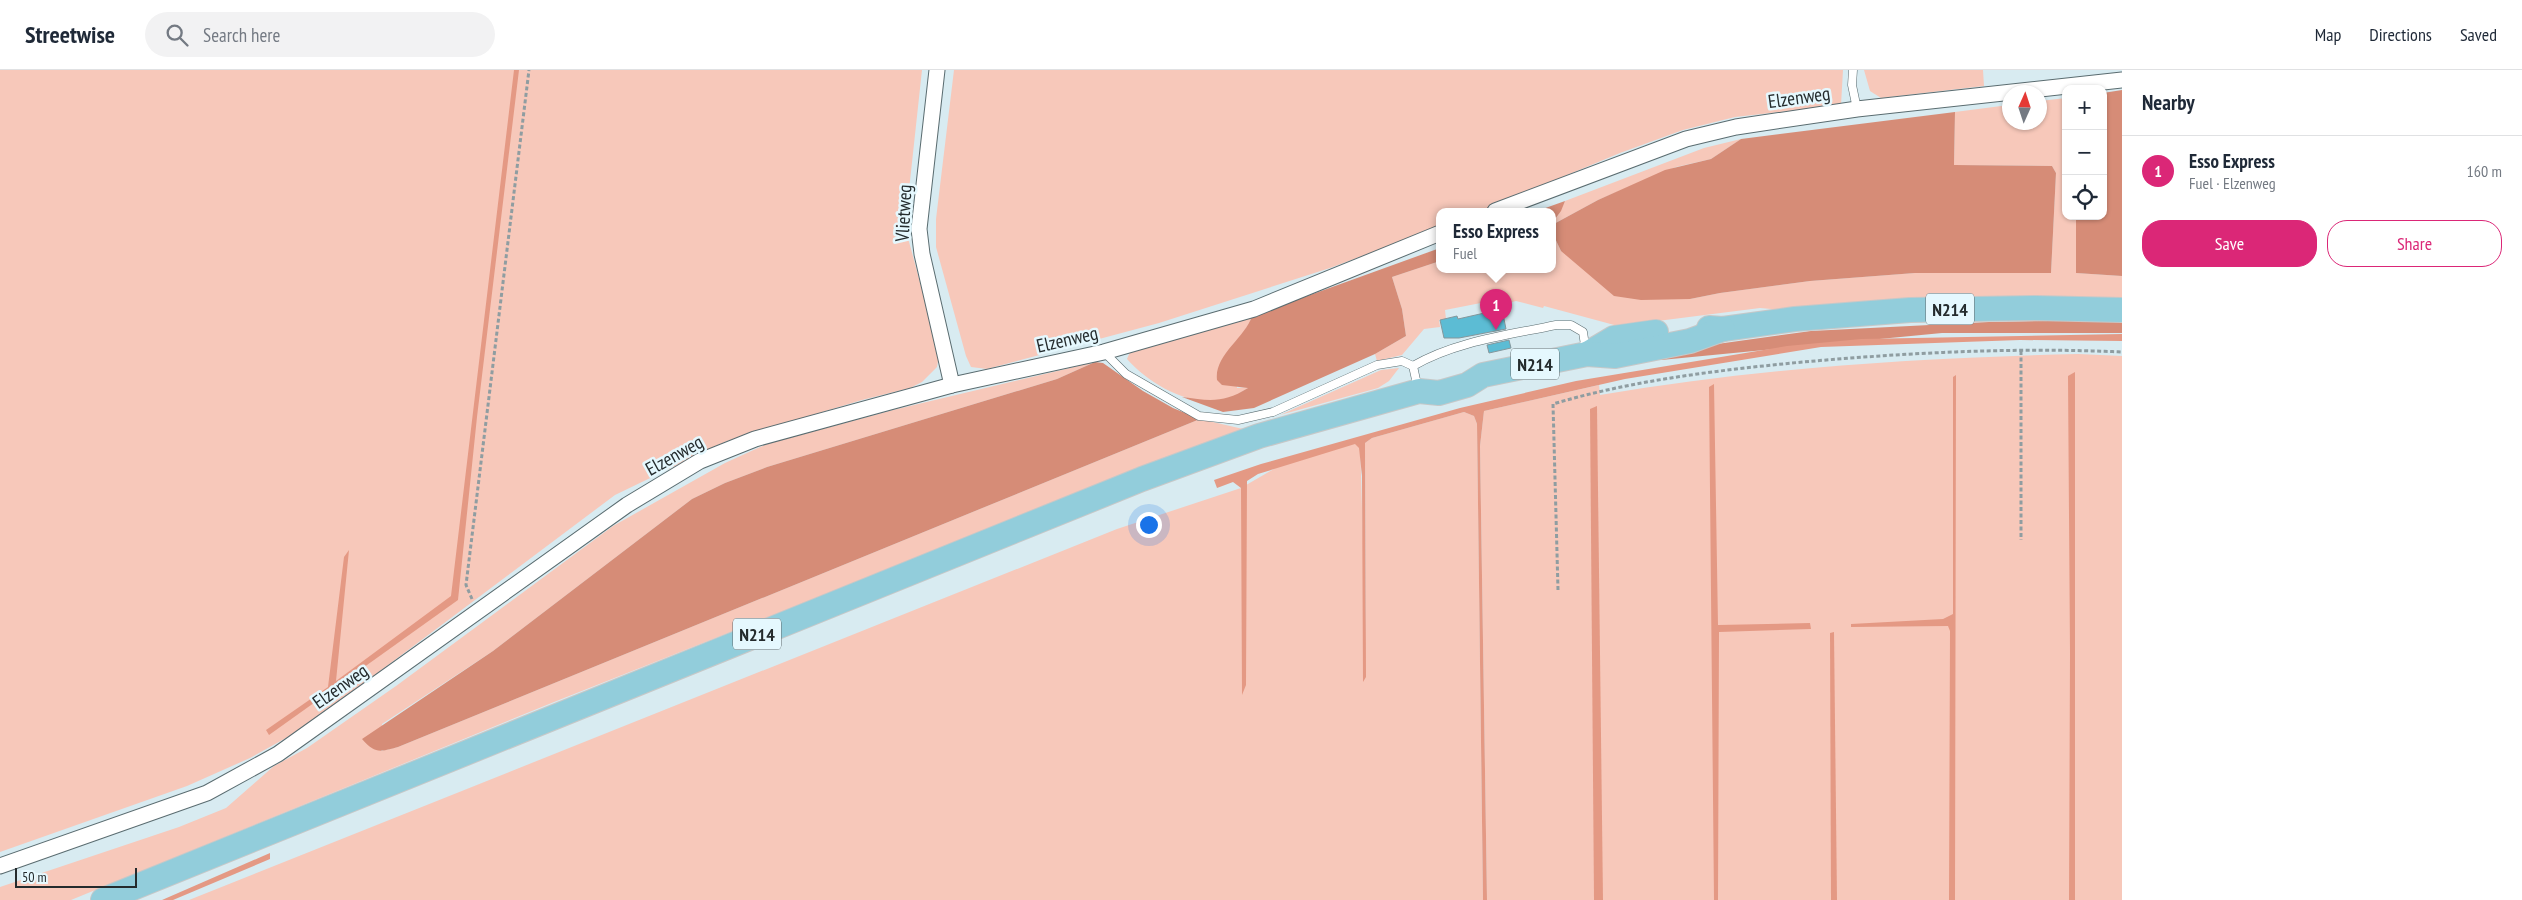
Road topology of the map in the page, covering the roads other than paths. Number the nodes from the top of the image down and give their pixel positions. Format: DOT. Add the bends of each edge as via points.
graph roads {
  1 [pos="937,70"];
  2 [pos="1854,70"];
  3 [pos="2122,80"];
  4 [pos="1857,109"];
  5 [pos="1503,208"];
  6 [pos="1436,235"];
  7 [pos="2122,310"];
  8 [pos="1104,352"];
  9 [pos="1587,354"];
  10 [pos="1414,366"];
  11 [pos="952,385"];
  12 [pos="1419,391"];
  13 [pos="0,866"];
  14 [pos="103,900"];
  1 -- 11 [label="street, Vlietweg" via="919,229"];
  2 -- 4 [label="lane" via="1852,85"];
  3 -- 4 [label="street, Elzenweg"];
  4 -- 5 [label="street, Elzenweg" via="1736,127 1686,139"];
  6 -- 8 [label="street, Elzenweg" via="1254,309"];
  7 -- 9 [label="main road, N214" via="1910,310 1723,329 1695,327 1614,338"];
  8 -- 10 [label="lane" via="1126,374 1200,416 1238,420 1273,412 1377,365 1402,360"];
  8 -- 11 [label="street, Elzenweg"];
  9 -- 10 [label="lane" via="1583,332 1571,325 1556,325 1469,344 1431,356"];
  9 -- 12 [label="main road, N214" via="1483,375 1462,372 1433,380"];
  10 -- 12 [label="lane"];
  11 -- 13 [label="street, Elzenweg" via="755,439 700,461 627,505 278,754 207,793"];
  12 -- 14 [label="main road, N214" via="1259,436 1142,479"];
}
